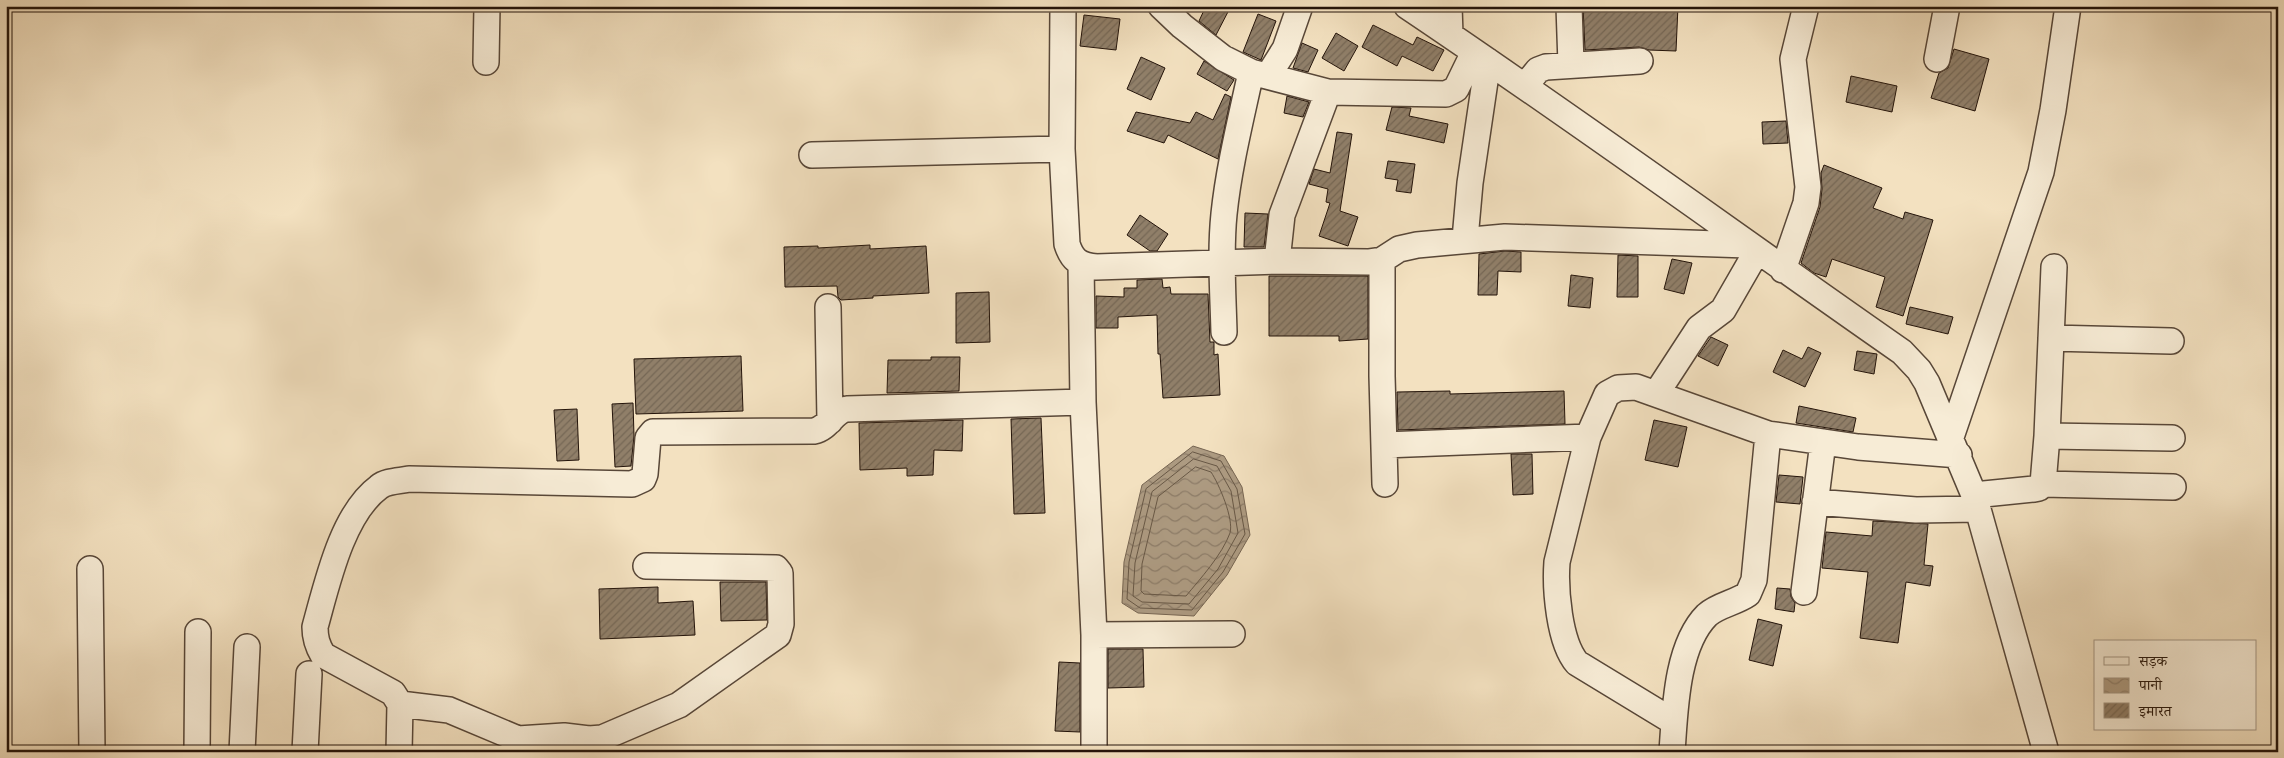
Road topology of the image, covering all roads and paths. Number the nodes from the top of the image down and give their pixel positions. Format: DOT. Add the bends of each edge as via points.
graph roads {
  1 [pos="487,6"];
  2 [pos="1063,6"];
  3 [pos="1161,6"];
  4 [pos="1300,6"];
  5 [pos="1407,6"];
  6 [pos="1449,6"];
  7 [pos="1569,6"];
  8 [pos="1806,6"];
  9 [pos="1947,6"];
  10 [pos="2068,6"];
  11 [pos="1450,35"];
  12 [pos="1481,57"];
  13 [pos="1937,59"];
  14 [pos="1640,61"];
  15 [pos="486,62"];
  16 [pos="1571,64"];
  17 [pos="1259,74"];
  18 [pos="1525,86"];
  19 [pos="1328,92"];
  20 [pos="1062,149"];
  21 [pos="812,155"];
  22 [pos="1465,240"];
  23 [pos="1752,248"];
  24 [pos="1382,260"];
  25 [pos="1277,261"];
  26 [pos="1222,262"];
  27 [pos="1081,264"];
  28 [pos="2054,267"];
  29 [pos="1783,270"];
  30 [pos="828,307"];
  31 [pos="1224,332"];
  32 [pos="2051,338"];
  33 [pos="2172,341"];
  34 [pos="1656,394"];
  35 [pos="1083,402"];
  36 [pos="830,422"];
  37 [pos="1768,434"];
  38 [pos="2047,436"];
  39 [pos="1588,437"];
  40 [pos="2172,438"];
  41 [pos="1823,442"];
  42 [pos="1384,446"];
  43 [pos="1955,446"];
  44 [pos="1385,484"];
  45 [pos="2043,484"];
  46 [pos="2173,487"];
  47 [pos="1815,502"];
  48 [pos="1976,502"];
  49 [pos="646,566"];
  50 [pos="90,569"];
  51 [pos="1804,592"];
  52 [pos="198,632"];
  53 [pos="1232,634"];
  54 [pos="1094,635"];
  55 [pos="247,647"];
  56 [pos="309,674"];
  57 [pos="400,704"];
  58 [pos="1674,722"];
  59 [pos="92,752"];
  60 [pos="198,752"];
  61 [pos="242,752"];
  62 [pos="305,752"];
  63 [pos="399,752"];
  64 [pos="1094,752"];
  65 [pos="1672,752"];
  66 [pos="2046,752"];
  1 -- 15 [label="street"];
  2 -- 20 [label="street"];
  3 -- 17 [label="street" via="1223,58"];
  4 -- 17 [label="street" via="1285,48"];
  5 -- 11 [label="street"];
  6 -- 11 [label="street"];
  7 -- 16 [label="street"];
  8 -- 29 [label="street" via="1793,59 1807,196"];
  9 -- 13 [label="street"];
  10 -- 43 [label="street" via="2041,172"];
  11 -- 12 [label="street"];
  12 -- 18 [label="street"];
  12 -- 19 [label="street" via="1456,89 1446,94"];
  12 -- 22 [label="street"];
  14 -- 16 [label="street"];
  16 -- 18 [label="street" via="1538,70"];
  17 -- 19 [label="street"];
  17 -- 26 [label="street" via="1227,188"];
  18 -- 23 [label="street"];
  19 -- 25 [label="street" via="1282,216"];
  20 -- 21 [label="street"];
  20 -- 27 [label="street" via="1067,244"];
  22 -- 23 [label="street" via="1522,237"];
  22 -- 24 [label="street" via="1409,246"];
  23 -- 29 [label="street"];
  23 -- 34 [label="street" via="1723,310 1699,328"];
  24 -- 25 [label="street"];
  24 -- 42 [label="street"];
  25 -- 26 [label="street"];
  26 -- 27 [label="street" via="1096,267"];
  26 -- 31 [label="street"];
  27 -- 35 [label="street"];
  28 -- 32 [label="street"];
  29 -- 43 [label="street" via="1902,352 1914,364 1927,383"];
  30 -- 36 [label="street"];
  32 -- 33 [label="street"];
  32 -- 38 [label="street"];
  34 -- 37 [label="street"];
  34 -- 39 [label="street" via="1636,387 1612,390 1607,394"];
  35 -- 36 [label="street" via="847,409 838,411"];
  35 -- 54 [label="street"];
  36 -- 57 [label="street" via="814,431 653,432 648,438 643,479 632,484 408,479 379,486 351,521 340,545 315,626 315,636 323,655 394,693"];
  37 -- 41 [label="street"];
  37 -- 58 [label="street" via="1754,580 1743,598 1713,610 1697,628 1685,655"];
  38 -- 40 [label="street"];
  38 -- 45 [label="street"];
  39 -- 42 [label="street"];
  39 -- 58 [label="street" via="1557,562 1556,579 1566,642 1577,663"];
  41 -- 43 [label="street"];
  41 -- 47 [label="street"];
  42 -- 44 [label="street"];
  43 -- 48 [label="street"];
  45 -- 46 [label="street"];
  45 -- 48 [label="street"];
  47 -- 48 [label="street" via="1916,510"];
  47 -- 51 [label="street"];
  48 -- 66 [label="street"];
  49 -- 57 [label="street" via="776,568 780,573 781,624 778,635 679,705 602,738 518,739 449,710"];
  50 -- 59 [label="street"];
  52 -- 60 [label="street"];
  53 -- 54 [label="street"];
  54 -- 64 [label="street"];
  55 -- 61 [label="street"];
  56 -- 62 [label="street"];
  57 -- 63 [label="street"];
  58 -- 65 [label="street"];
}
